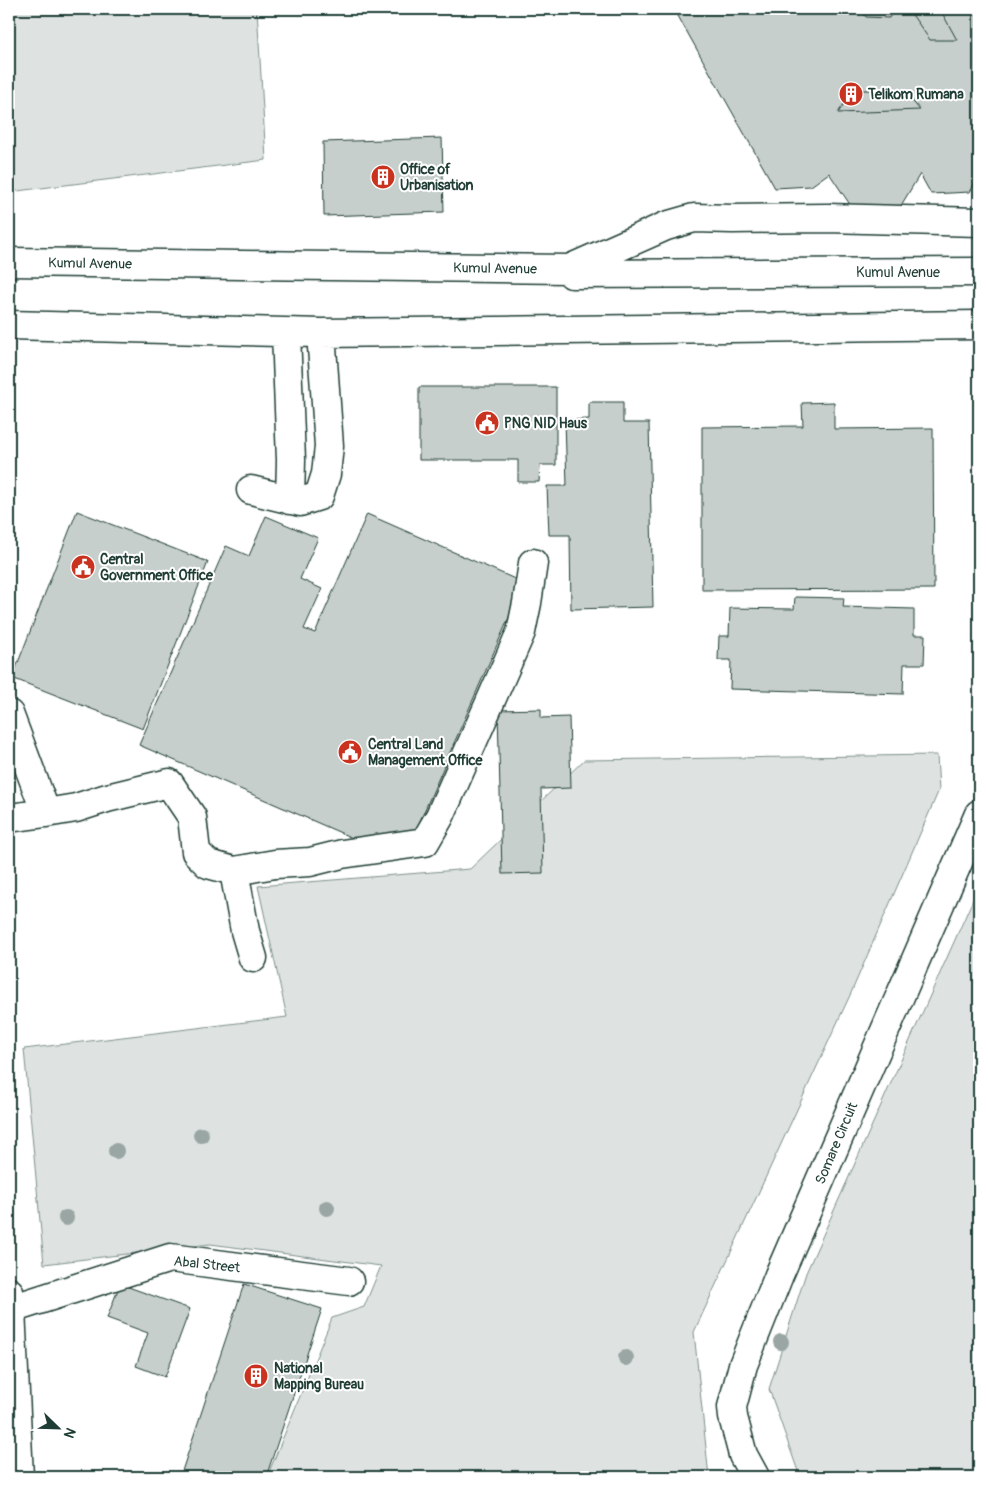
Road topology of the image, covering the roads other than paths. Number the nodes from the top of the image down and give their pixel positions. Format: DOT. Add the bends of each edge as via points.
graph roads {
  1 [pos="979,222"];
  2 [pos="9,262"];
  3 [pos="569,269"];
  4 [pos="979,272"];
  5 [pos="9,325"];
  6 [pos="979,325"];
  7 [pos="286,333"];
  8 [pos="321,333"];
  9 [pos="251,490"];
  10 [pos="290,500"];
  11 [pos="533,563"];
  12 [pos="9,714"];
  13 [pos="46,813"];
  14 [pos="979,814"];
  15 [pos="9,818"];
  16 [pos="234,871"];
  17 [pos="253,958"];
  18 [pos="349,1281"];
  19 [pos="10,1300"];
  20 [pos="19,1477"];
  21 [pos="755,1477"];
  1 -- 3 [label="street" via="694,218 666,226"];
  2 -- 3 [label="street, Kumul Avenue"];
  3 -- 4 [label="street, Kumul Avenue" via="572,274"];
  5 -- 7 [label="street"];
  6 -- 8 [label="street"];
  7 -- 8 [label="street"];
  7 -- 10 [label="street"];
  8 -- 10 [label="street" via="329,446 326,474 319,496 300,502"];
  9 -- 10 [label="street"];
  11 -- 16 [label="street" via="521,632 440,816 425,842 310,862"];
  12 -- 13 [label="street"];
  13 -- 15 [label="street"];
  13 -- 16 [label="street" via="169,783 192,817 196,852 208,864"];
  14 -- 21 [label="street, Somare Circuit" via="743,1364 732,1407 733,1417 743,1455"];
  16 -- 17 [label="street"];
  18 -- 19 [label="street, Abal Street" via="170,1258"];
  19 -- 20 [label="street"];
}
